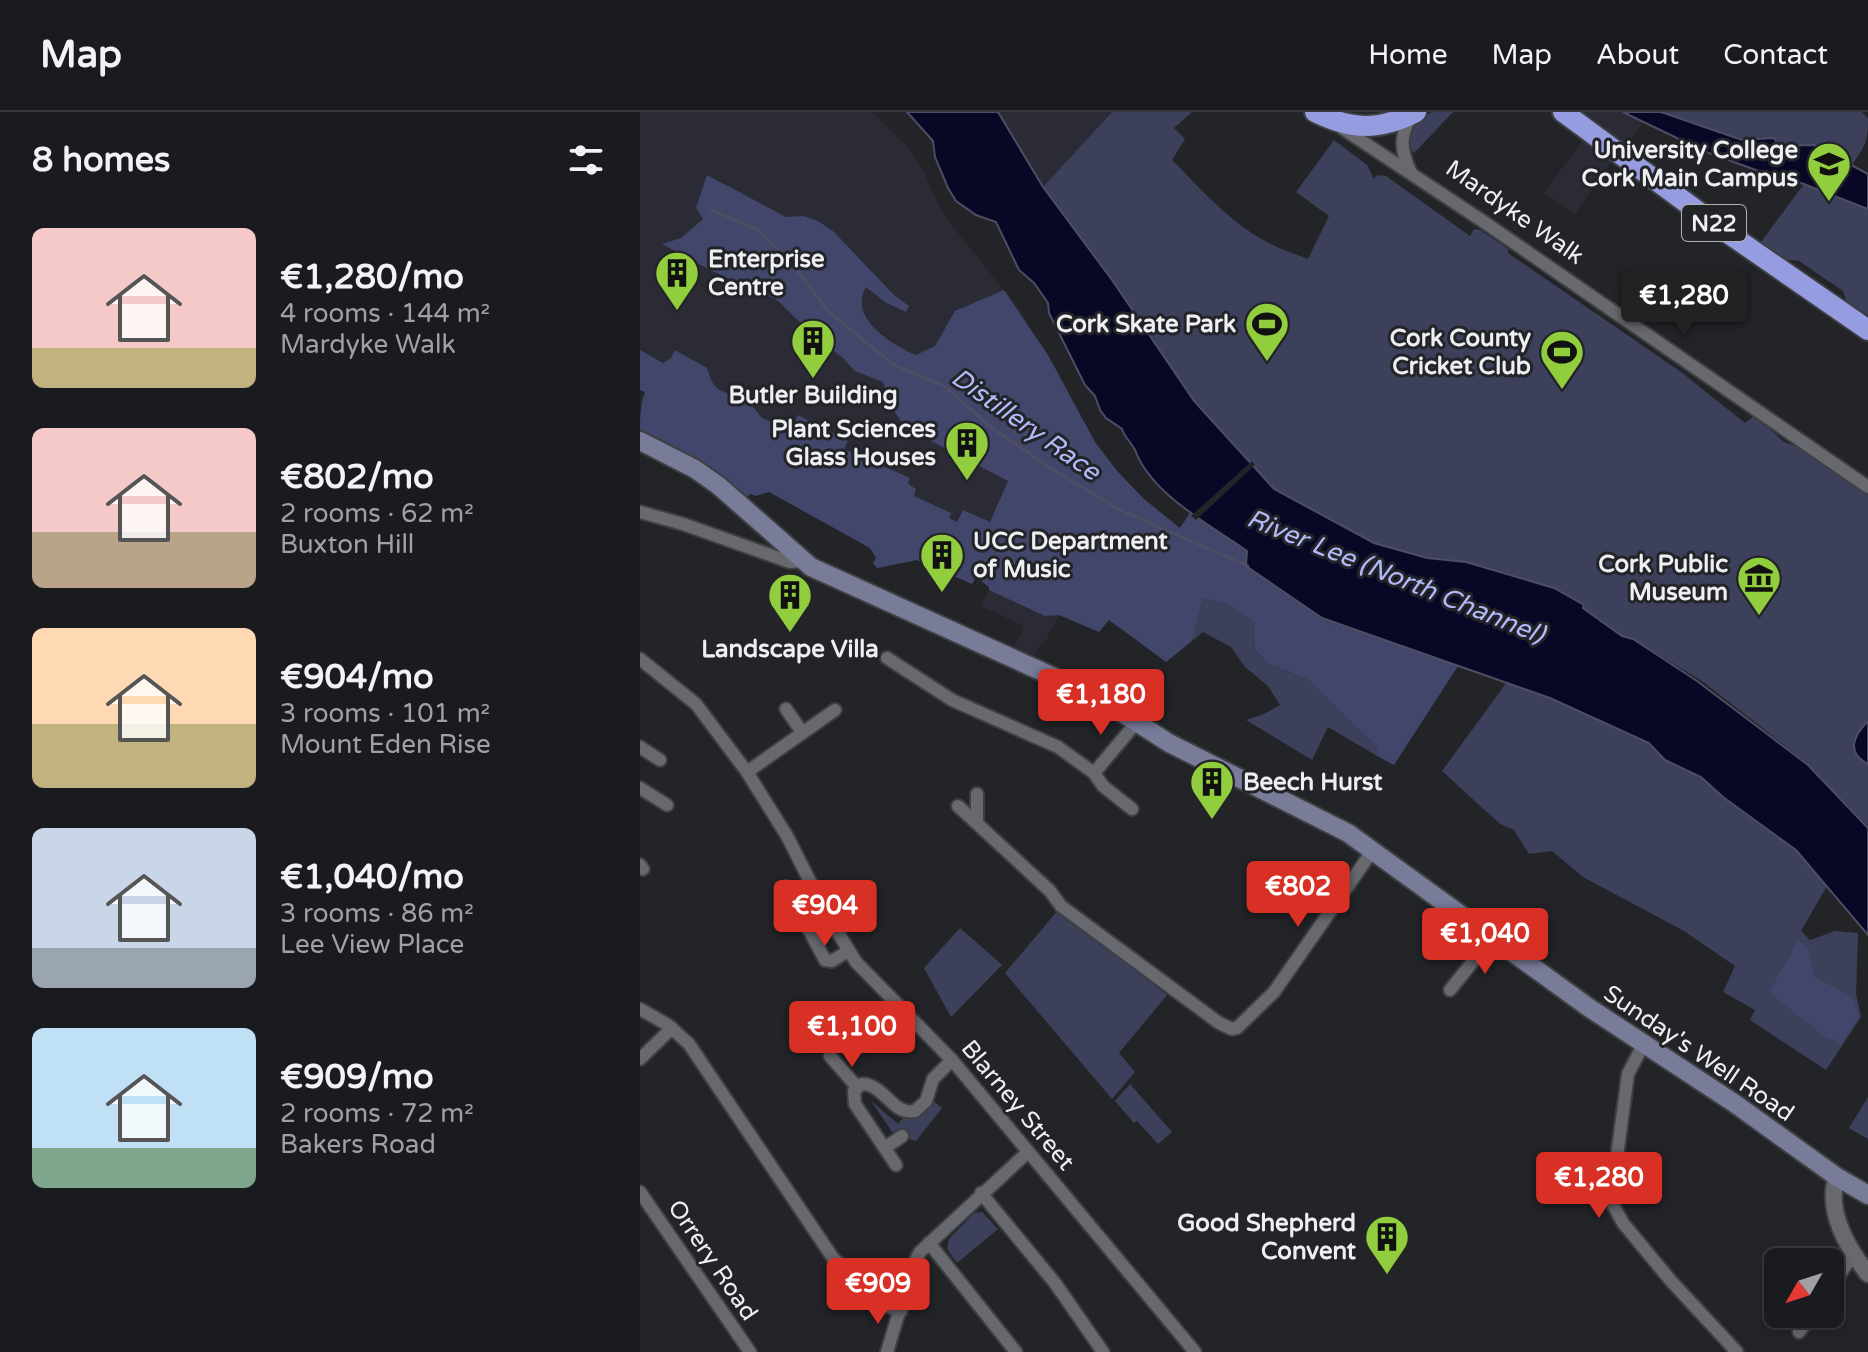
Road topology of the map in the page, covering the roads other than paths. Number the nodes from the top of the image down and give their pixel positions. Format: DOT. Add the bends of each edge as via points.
graph roads {
  1 [pos="1563,112"];
  2 [pos="1414,113"];
  3 [pos="1323,116"];
  4 [pos="1410,171"];
  5 [pos="1868,330"];
  6 [pos="640,441"];
  7 [pos="1868,487"];
  8 [pos="640,512"];
  9 [pos="802,561"];
  10 [pos="887,658"];
  11 [pos="640,659"];
  12 [pos="786,709"];
  13 [pos="835,710"];
  14 [pos="1136,723"];
  15 [pos="802,732"];
  16 [pos="640,747"];
  17 [pos="660,760"];
  18 [pos="747,772"];
  19 [pos="1094,773"];
  20 [pos="640,788"];
  21 [pos="977,794"];
  22 [pos="667,805"];
  23 [pos="958,806"];
  24 [pos="1132,809"];
  25 [pos="977,823"];
  26 [pos="1373,850"];
  27 [pos="786,887"];
  28 [pos="1491,939"];
  29 [pos="848,951"];
  30 [pos="1450,990"];
  31 [pos="640,1009"];
  32 [pos="672,1028"];
  33 [pos="1643,1045"];
  34 [pos="830,1056"];
  35 [pos="640,1059"];
  36 [pos="952,1060"];
  37 [pos="857,1087"];
  38 [pos="902,1136"];
  39 [pos="885,1148"];
  40 [pos="1028,1152"];
  41 [pos="896,1165"];
  42 [pos="1837,1177"];
  43 [pos="640,1192"];
  44 [pos="981,1193"];
  45 [pos="1868,1195"];
  46 [pos="929,1243"];
  47 [pos="1854,1254"];
  48 [pos="1844,1268"];
  49 [pos="1868,1274"];
  50 [pos="901,1311"];
  51 [pos="1802,1328"];
  52 [pos="1799,1332"];
  53 [pos="745,1351"];
  54 [pos="887,1352"];
  55 [pos="1016,1352"];
  56 [pos="1103,1352"];
  57 [pos="1195,1352"];
  58 [pos="1737,1352"];
  1 -- 5 [label="highway, N22"];
  2 -- 3 [label="highway, Mardyke Walk" via="1359,127"];
  2 -- 4 [label="street, Mardyke Walk" via="1401,145"];
  3 -- 4 [label="street, Mardyke Walk"];
  4 -- 7 [label="street, Mardyke Walk"];
  6 -- 9 [label="main road, Sunday's Well Road" via="719,486"];
  8 -- 9 [label="street" via="790,562"];
  9 -- 14 [label="main road, Sunday's Well Road" via="1065,682"];
  10 -- 19 [label="street" via="952,700 1058,747"];
  11 -- 18 [label="street, Blarney Street" via="689,697"];
  12 -- 15 [label="street"];
  13 -- 15 [label="street"];
  14 -- 19 [label="street"];
  14 -- 26 [label="main road, Sunday's Well Road"];
  15 -- 18 [label="street"];
  16 -- 17 [label="street"];
  18 -- 29 [label="street, Blarney Street"];
  19 -- 24 [label="street"];
  20 -- 22 [label="street"];
  21 -- 25 [label="street"];
  23 -- 25 [label="street"];
  25 -- 26 [label="street" via="1061,906 1227,1028 1237,1028 1274,992"];
  26 -- 28 [label="main road, Sunday's Well Road"];
  27 -- 29 [label="street" via="825,960"];
  28 -- 30 [label="street"];
  28 -- 33 [label="main road, Sunday's Well Road"];
  29 -- 36 [label="street, Blarney Street"];
  31 -- 32 [label="street"];
  32 -- 35 [label="street"];
  32 -- 50 [label="street" via="695,1053 833,1258 887,1306"];
  33 -- 42 [label="main road, Sunday's Well Road"];
  33 -- 58 [label="street" via="1628,1074 1611,1201 1671,1281"];
  34 -- 37 [label="street"];
  36 -- 37 [label="street" via="933,1079 924,1105 912,1112 903,1111 872,1084"];
  36 -- 40 [label="street, Blarney Street"];
  37 -- 39 [label="street" via="855,1104"];
  38 -- 39 [label="street"];
  39 -- 41 [label="street"];
  40 -- 44 [label="street"];
  40 -- 57 [label="street, Blarney Street"];
  42 -- 45 [label="main road, Sunday's Well Road"];
  42 -- 47 [label="street" via="1837,1212"];
  43 -- 53 [label="street, Orrery Road"];
  44 -- 46 [label="street"];
  44 -- 56 [label="street"];
  46 -- 50 [label="street" via="916,1258"];
  46 -- 55 [label="street"];
  47 -- 48 [label="street"];
  47 -- 49 [label="street"];
  50 -- 54 [label="street"];
  51 -- 52 [label="street"];
}
